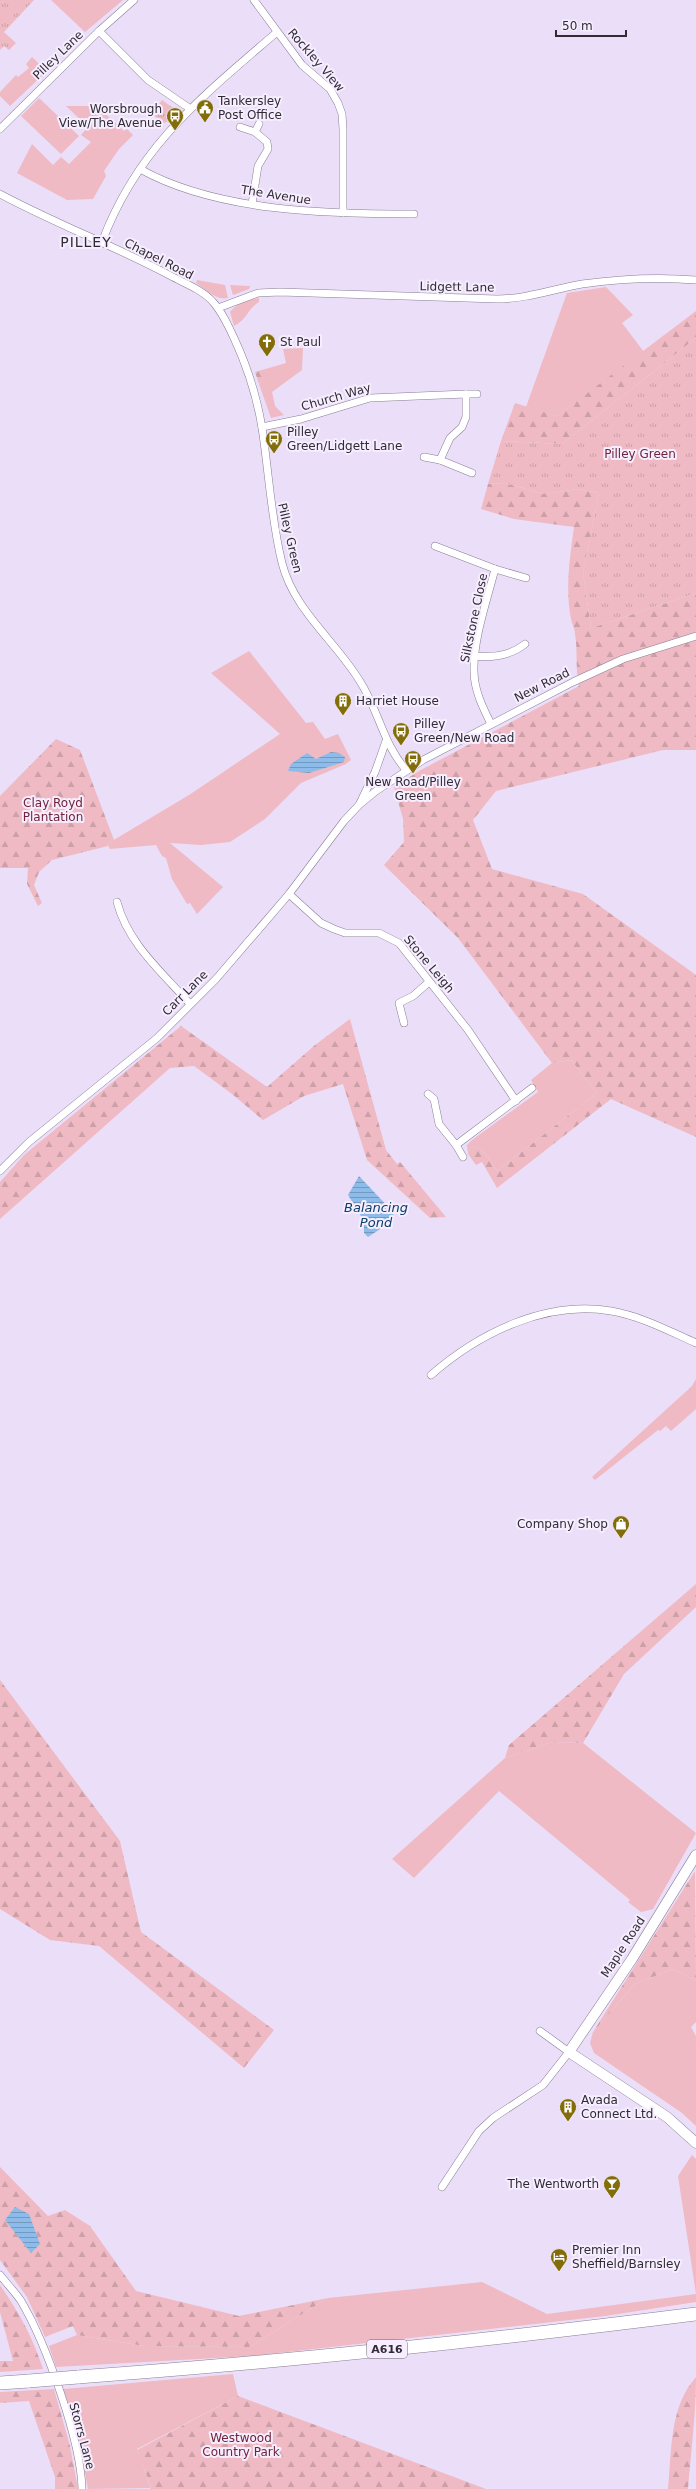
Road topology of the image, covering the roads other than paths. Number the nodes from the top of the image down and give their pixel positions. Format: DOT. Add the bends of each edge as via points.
graph roads {
  1 [pos="134,0"];
  2 [pos="254,0"];
  3 [pos="99,31"];
  4 [pos="277,32"];
  5 [pos="189,108"];
  6 [pos="259,124"];
  7 [pos="240,127"];
  8 [pos="0,129"];
  9 [pos="255,132"];
  10 [pos="140,169"];
  11 [pos="0,194"];
  12 [pos="252,204"];
  13 [pos="343,213"];
  14 [pos="414,214"];
  15 [pos="102,242"];
  16 [pos="696,280"];
  17 [pos="218,308"];
  18 [pos="466,394"];
  19 [pos="477,394"];
  20 [pos="262,427"];
  21 [pos="424,457"];
  22 [pos="440,460"];
  23 [pos="472,473"];
  24 [pos="435,546"];
  25 [pos="495,569"];
  26 [pos="526,578"];
  27 [pos="696,636"];
  28 [pos="525,644"];
  29 [pos="474,656"];
  30 [pos="491,724"];
  31 [pos="386,741"];
  32 [pos="406,770"];
  33 [pos="359,805"];
  34 [pos="289,894"];
  35 [pos="117,902"];
  36 [pos="429,982"];
  37 [pos="190,1004"];
  38 [pos="404,1023"];
  39 [pos="532,1088"];
  40 [pos="428,1094"];
  41 [pos="516,1100"];
  42 [pos="456,1145"];
  43 [pos="463,1156"];
  44 [pos="0,1171"];
  45 [pos="696,1343"];
  46 [pos="431,1375"];
  47 [pos="696,1855"];
  48 [pos="540,2031"];
  49 [pos="569,2052"];
  50 [pos="696,2143"];
  51 [pos="442,2187"];
  52 [pos="0,2275"];
  53 [pos="696,2314"];
  54 [pos="0,2383"];
  55 [pos="82,2489"];
  1 -- 3 [label="street, Pilley Lane"];
  2 -- 4 [label="street, Rockley View"];
  3 -- 5 [label="street" via="148,80"];
  3 -- 8 [label="street, Pilley Lane"];
  4 -- 5 [label="street"];
  4 -- 13 [label="street, Rockley View" via="302,64 330,90 342,114"];
  5 -- 10 [label="street" via="165,134"];
  6 -- 9 [label="street"];
  7 -- 9 [label="street"];
  9 -- 12 [label="street" via="265,138 268,149 258,166"];
  10 -- 12 [label="street, The Avenue" via="153,176 203,192"];
  10 -- 15 [label="street" via="122,196"];
  11 -- 15 [label="street, Chapel Road" via="44,218"];
  12 -- 13 [label="street, The Avenue"];
  13 -- 14 [label="street, The Avenue"];
  15 -- 17 [label="street, Chapel Road" via="192,288 212,300"];
  16 -- 17 [label="street, Lidgett Lane" via="583,284 517,299 497,300 258,293"];
  17 -- 20 [label="street, Pilley Green" via="241,356"];
  18 -- 19 [label="street, Church Way"];
  18 -- 20 [label="street, Church Way" via="370,398 302,419"];
  18 -- 22 [label="street" via="466,417 462,427 450,438"];
  20 -- 31 [label="street, Pilley Green" via="270,497 282,564 289,582 304,608 360,680 370,698"];
  21 -- 22 [label="street"];
  22 -- 23 [label="street"];
  24 -- 25 [label="street"];
  25 -- 26 [label="street, Silkstone Close"];
  25 -- 29 [label="street, Silkstone Close"];
  27 -- 30 [label="street, New Road" via="623,659"];
  28 -- 29 [label="street" via="504,656"];
  29 -- 30 [label="street, Silkstone Close" via="477,692"];
  30 -- 32 [label="street, New Road"];
  31 -- 32 [label="street, Pilley Green"];
  31 -- 33 [label="street, Carr Lane"];
  32 -- 33 [label="street, Carr Lane"];
  33 -- 34 [label="street, Carr Lane"];
  34 -- 36 [label="street, Stone Leigh" via="321,922 334,929 344,932 379,933 399,943"];
  34 -- 37 [label="street, Carr Lane"];
  35 -- 37 [label="street" via="121,918 137,945"];
  36 -- 38 [label="street" via="413,996 399,1002"];
  36 -- 41 [label="street, Stone Leigh" via="468,1030"];
  37 -- 44 [label="street, Carr Lane" via="157,1038 29,1142"];
  39 -- 41 [label="street"];
  40 -- 42 [label="street" via="434,1099 439,1124"];
  41 -- 42 [label="street"];
  42 -- 43 [label="street"];
  45 -- 46 [label="street" via="643,1320 611,1311 579,1309 517,1322 453,1357"];
  47 -- 49 [label="street, Maple Road" via="632,1959"];
  48 -- 49 [label="street"];
  49 -- 50 [label="street" via="667,2117"];
  49 -- 51 [label="street" via="543,2085 493,2118 480,2131"];
  52 -- 55 [label="street, Storrs Lane" via="20,2301 43,2345 75,2444"];
  53 -- 54 [label="highway, A616, bridge" via="532,2335 327,2356"];
}
